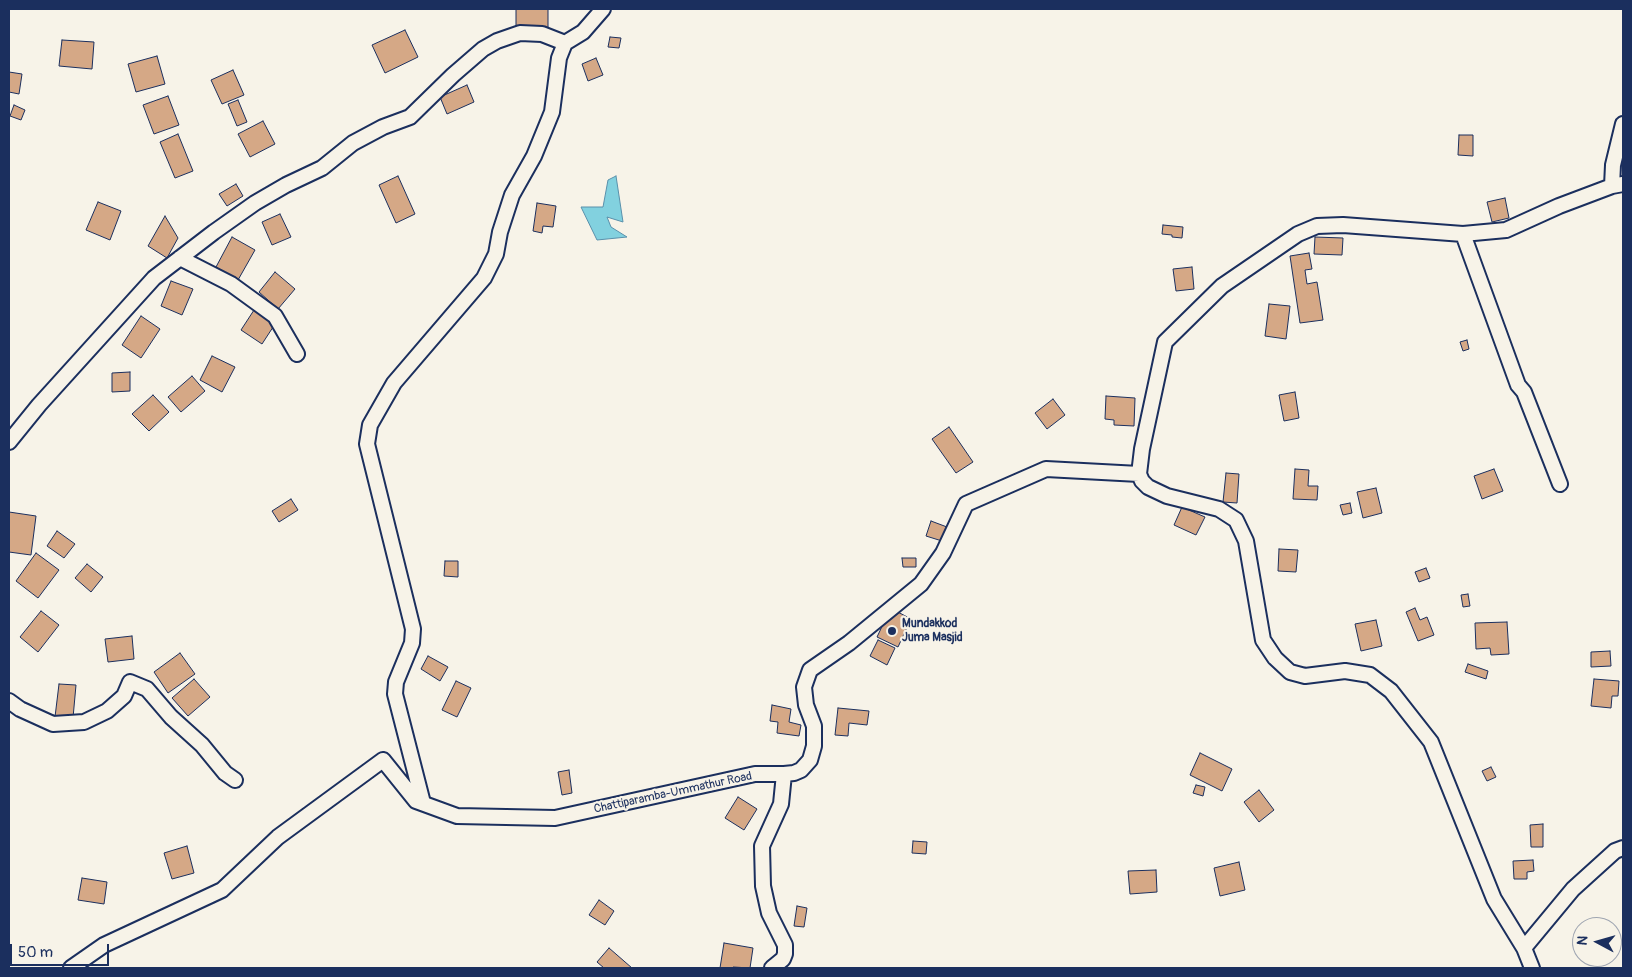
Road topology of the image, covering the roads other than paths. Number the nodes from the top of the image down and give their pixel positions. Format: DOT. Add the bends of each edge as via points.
graph roads {
  1 [pos="603,9"];
  2 [pos="565,43"];
  3 [pos="1623,124"];
  4 [pos="1618,185"];
  5 [pos="1463,234"];
  6 [pos="180,258"];
  7 [pos="297,354"];
  8 [pos="9,442"];
  9 [pos="1139,474"];
  10 [pos="1560,484"];
  11 [pos="9,700"];
  12 [pos="784,774"];
  13 [pos="235,780"];
  14 [pos="423,803"];
  15 [pos="1623,848"];
  16 [pos="1524,948"];
  17 [pos="71,968"];
  18 [pos="772,968"];
  19 [pos="1532,968"];
  1 -- 2 [label="street" via="583,32"];
  2 -- 6 [label="street" via="542,34 520,33 496,41 453,75 410,117 353,143 322,168 255,203"];
  2 -- 14 [label="street" via="559,58 552,112 534,156 512,195 496,254 484,278 394,383 370,425 368,444 413,629 412,643 396,682 396,694"];
  3 -- 4 [label="street" via="1613,165"];
  4 -- 5 [label="street" via="1559,206 1506,230"];
  5 -- 9 [label="street" via="1318,226 1298,234 1222,286 1165,342"];
  5 -- 10 [label="street" via="1518,385 1524,392"];
  6 -- 7 [label="street" via="231,284 275,316"];
  6 -- 8 [label="street" via="154,278 114,321"];
  9 -- 12 [label="street, Chattiparamba-Ummathur Road" via="1046,469 966,504 943,553 921,584 849,643 810,670 804,687 806,705 814,726 814,746 810,760 801,770"];
  9 -- 16 [label="street" via="1148,487 1168,496 1219,509 1236,520 1246,541 1263,640 1290,672 1304,676 1345,671 1370,675 1391,691 1431,742 1494,899"];
  11 -- 13 [label="street" via="52,724 84,722 107,711 124,696 130,682 147,689 171,718 202,745 225,774"];
  12 -- 14 [label="street, Chattiparamba-Ummathur Road" via="755,774 555,818 457,816"];
  12 -- 18 [label="street" via="781,804 762,846 763,886 769,913 785,945 783,959"];
  14 -- 17 [label="street, Chattiparamba-Ummathur Road" via="416,800 383,760 278,837 222,890 104,945"];
  15 -- 16 [label="street" via="1615,851 1573,889"];
  16 -- 19 [label="street"];
}
